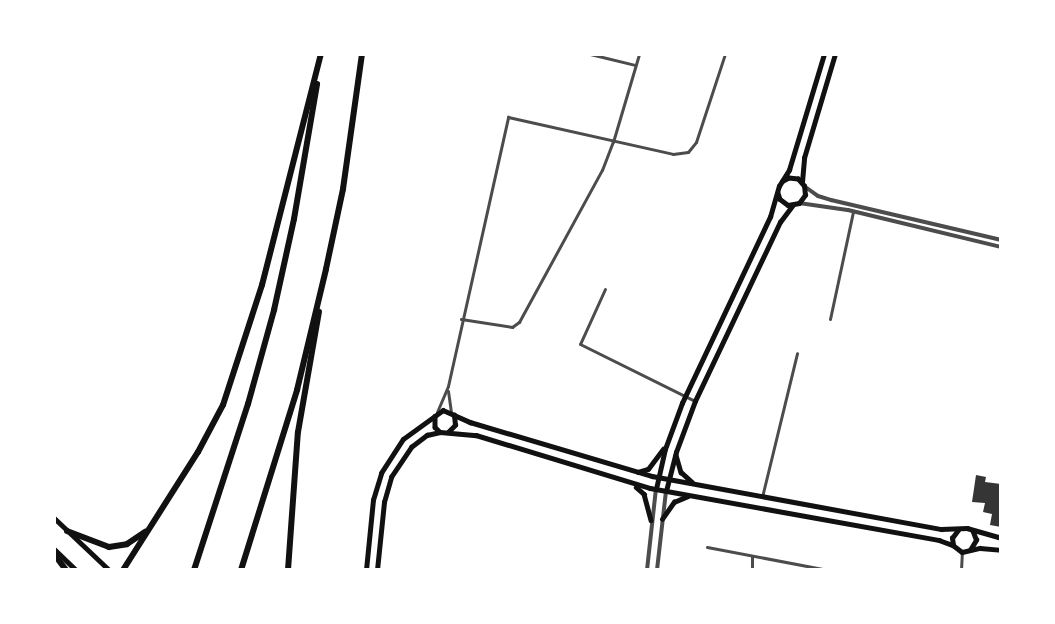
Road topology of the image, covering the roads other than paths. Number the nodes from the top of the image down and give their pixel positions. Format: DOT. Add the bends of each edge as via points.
graph roads {
  1 [pos="321,54"];
  2 [pos="362,54"];
  3 [pos="593,54"];
  4 [pos="639,54"];
  5 [pos="725,54"];
  6 [pos="824,54"];
  7 [pos="835,54"];
  8 [pos="636,66"];
  9 [pos="614,142"];
  10 [pos="781,182"];
  11 [pos="803,184"];
  12 [pos="778,190"];
  13 [pos="799,203"];
  14 [pos="793,205"];
  15 [pos="853,212"];
  16 [pos="336,225"];
  17 [pos="1001,240"];
  18 [pos="1001,248"];
  19 [pos="605,289"];
  20 [pos="461,319"];
  21 [pos="830,319"];
  22 [pos="797,353"];
  23 [pos="448,387"];
  24 [pos="685,396"];
  25 [pos="695,401"];
  26 [pos="453,413"];
  27 [pos="436,414"];
  28 [pos="440,432"];
  29 [pos="448,432"];
  30 [pos="668,441"];
  31 [pos="676,452"];
  32 [pos="635,472"];
  33 [pos="658,477"];
  34 [pos="669,479"];
  35 [pos="629,482"];
  36 [pos="696,485"];
  37 [pos="656,489"];
  38 [pos="666,491"];
  39 [pos="690,495"];
  40 [pos="169,497"];
  41 [pos="762,497"];
  42 [pos="54,518"];
  43 [pos="662,519"];
  44 [pos="651,520"];
  45 [pos="958,530"];
  46 [pos="970,530"];
  47 [pos="67,531"];
  48 [pos="1001,538"];
  49 [pos="953,545"];
  50 [pos="707,547"];
  51 [pos="54,549"];
  52 [pos="970,550"];
  53 [pos="1001,550"];
  54 [pos="962,552"];
  55 [pos="54,554"];
  56 [pos="752,556"];
  57 [pos="66,570"];
  58 [pos="76,570"];
  59 [pos="109,570"];
  60 [pos="123,570"];
  61 [pos="194,570"];
  62 [pos="241,570"];
  63 [pos="288,570"];
  64 [pos="366,570"];
  65 [pos="377,570"];
  66 [pos="647,570"];
  67 [pos="657,570"];
  68 [pos="752,570"];
  69 [pos="828,570"];
  70 [pos="961,570"];
  1 -- 40 [label="highway" via="275,236 236,368 216,419"];
  1 -- 61 [label="highway" via="294,219 274,310"];
  2 -- 16 [label="highway"];
  3 -- 8 [label="street"];
  4 -- 8 [label="street"];
  5 -- 9 [label="street" via="696,142 688,152 673,154"];
  6 -- 10 [label="main road" via="789,170"];
  7 -- 11 [label="main road" via="804,158"];
  8 -- 9 [label="street"];
  9 -- 20 [label="street" via="519,322 512,327"];
  9 -- 20 [label="street" via="508,117"];
  10 -- 11 [label="main road" via="794,178"];
  10 -- 12 [label="main road"];
  11 -- 13 [label="main road" via="805,195"];
  11 -- 17 [label="street" via="831,200"];
  12 -- 14 [label="main road" via="780,200"];
  12 -- 24 [label="main road" via="770,217"];
  13 -- 14 [label="main road"];
  13 -- 15 [label="street"];
  14 -- 25 [label="main road" via="780,222"];
  15 -- 18 [label="street"];
  15 -- 21 [label="street"];
  16 -- 62 [label="highway" via="297,390"];
  16 -- 63 [label="highway" via="301,414"];
  19 -- 24 [label="street" via="580,344"];
  20 -- 23 [label="street"];
  22 -- 41 [label="street"];
  23 -- 26 [label="street"];
  23 -- 27 [label="street"];
  24 -- 25 [label="street"];
  24 -- 30 [label="main road"];
  25 -- 31 [label="main road"];
  26 -- 27 [label="main road" via="446,410"];
  26 -- 29 [label="main road" via="456,425"];
  26 -- 32 [label="main road"];
  27 -- 28 [label="main road" via="434,423"];
  27 -- 64 [label="main road" via="403,439 381,473 373,500"];
  28 -- 29 [label="main road"];
  28 -- 65 [label="main road" via="427,435 411,447 391,477 384,502"];
  29 -- 35 [label="main road" via="476,435"];
  30 -- 32 [label="main road" via="653,465"];
  30 -- 33 [label="main road"];
  31 -- 34 [label="main road"];
  31 -- 36 [label="main road" via="681,472"];
  32 -- 33 [label="main road"];
  33 -- 34 [label="main road"];
  33 -- 37 [label="main road"];
  34 -- 36 [label="main road"];
  34 -- 38 [label="main road"];
  35 -- 37 [label="main road"];
  35 -- 44 [label="main road" via="645,494"];
  36 -- 41 [label="main road"];
  37 -- 38 [label="main road"];
  37 -- 44 [label="street"];
  38 -- 39 [label="main road"];
  38 -- 43 [label="street"];
  39 -- 43 [label="main road" via="674,502"];
  39 -- 49 [label="main road"];
  40 -- 47 [label="highway" via="148,529 127,544 100,546"];
  40 -- 60 [label="highway"];
  41 -- 45 [label="main road"];
  42 -- 47 [label="highway"];
  43 -- 67 [label="street"];
  44 -- 66 [label="street"];
  45 -- 46 [label="main road"];
  45 -- 49 [label="main road" via="953,535"];
  46 -- 48 [label="main road"];
  46 -- 52 [label="main road" via="976,540"];
  47 -- 59 [label="highway"];
  49 -- 54 [label="main road"];
  50 -- 56 [label="street"];
  51 -- 58 [label="highway"];
  52 -- 53 [label="main road"];
  52 -- 54 [label="main road"];
  54 -- 70 [label="street"];
  55 -- 57 [label="highway"];
  56 -- 68 [label="street"];
  56 -- 69 [label="street"];
}
